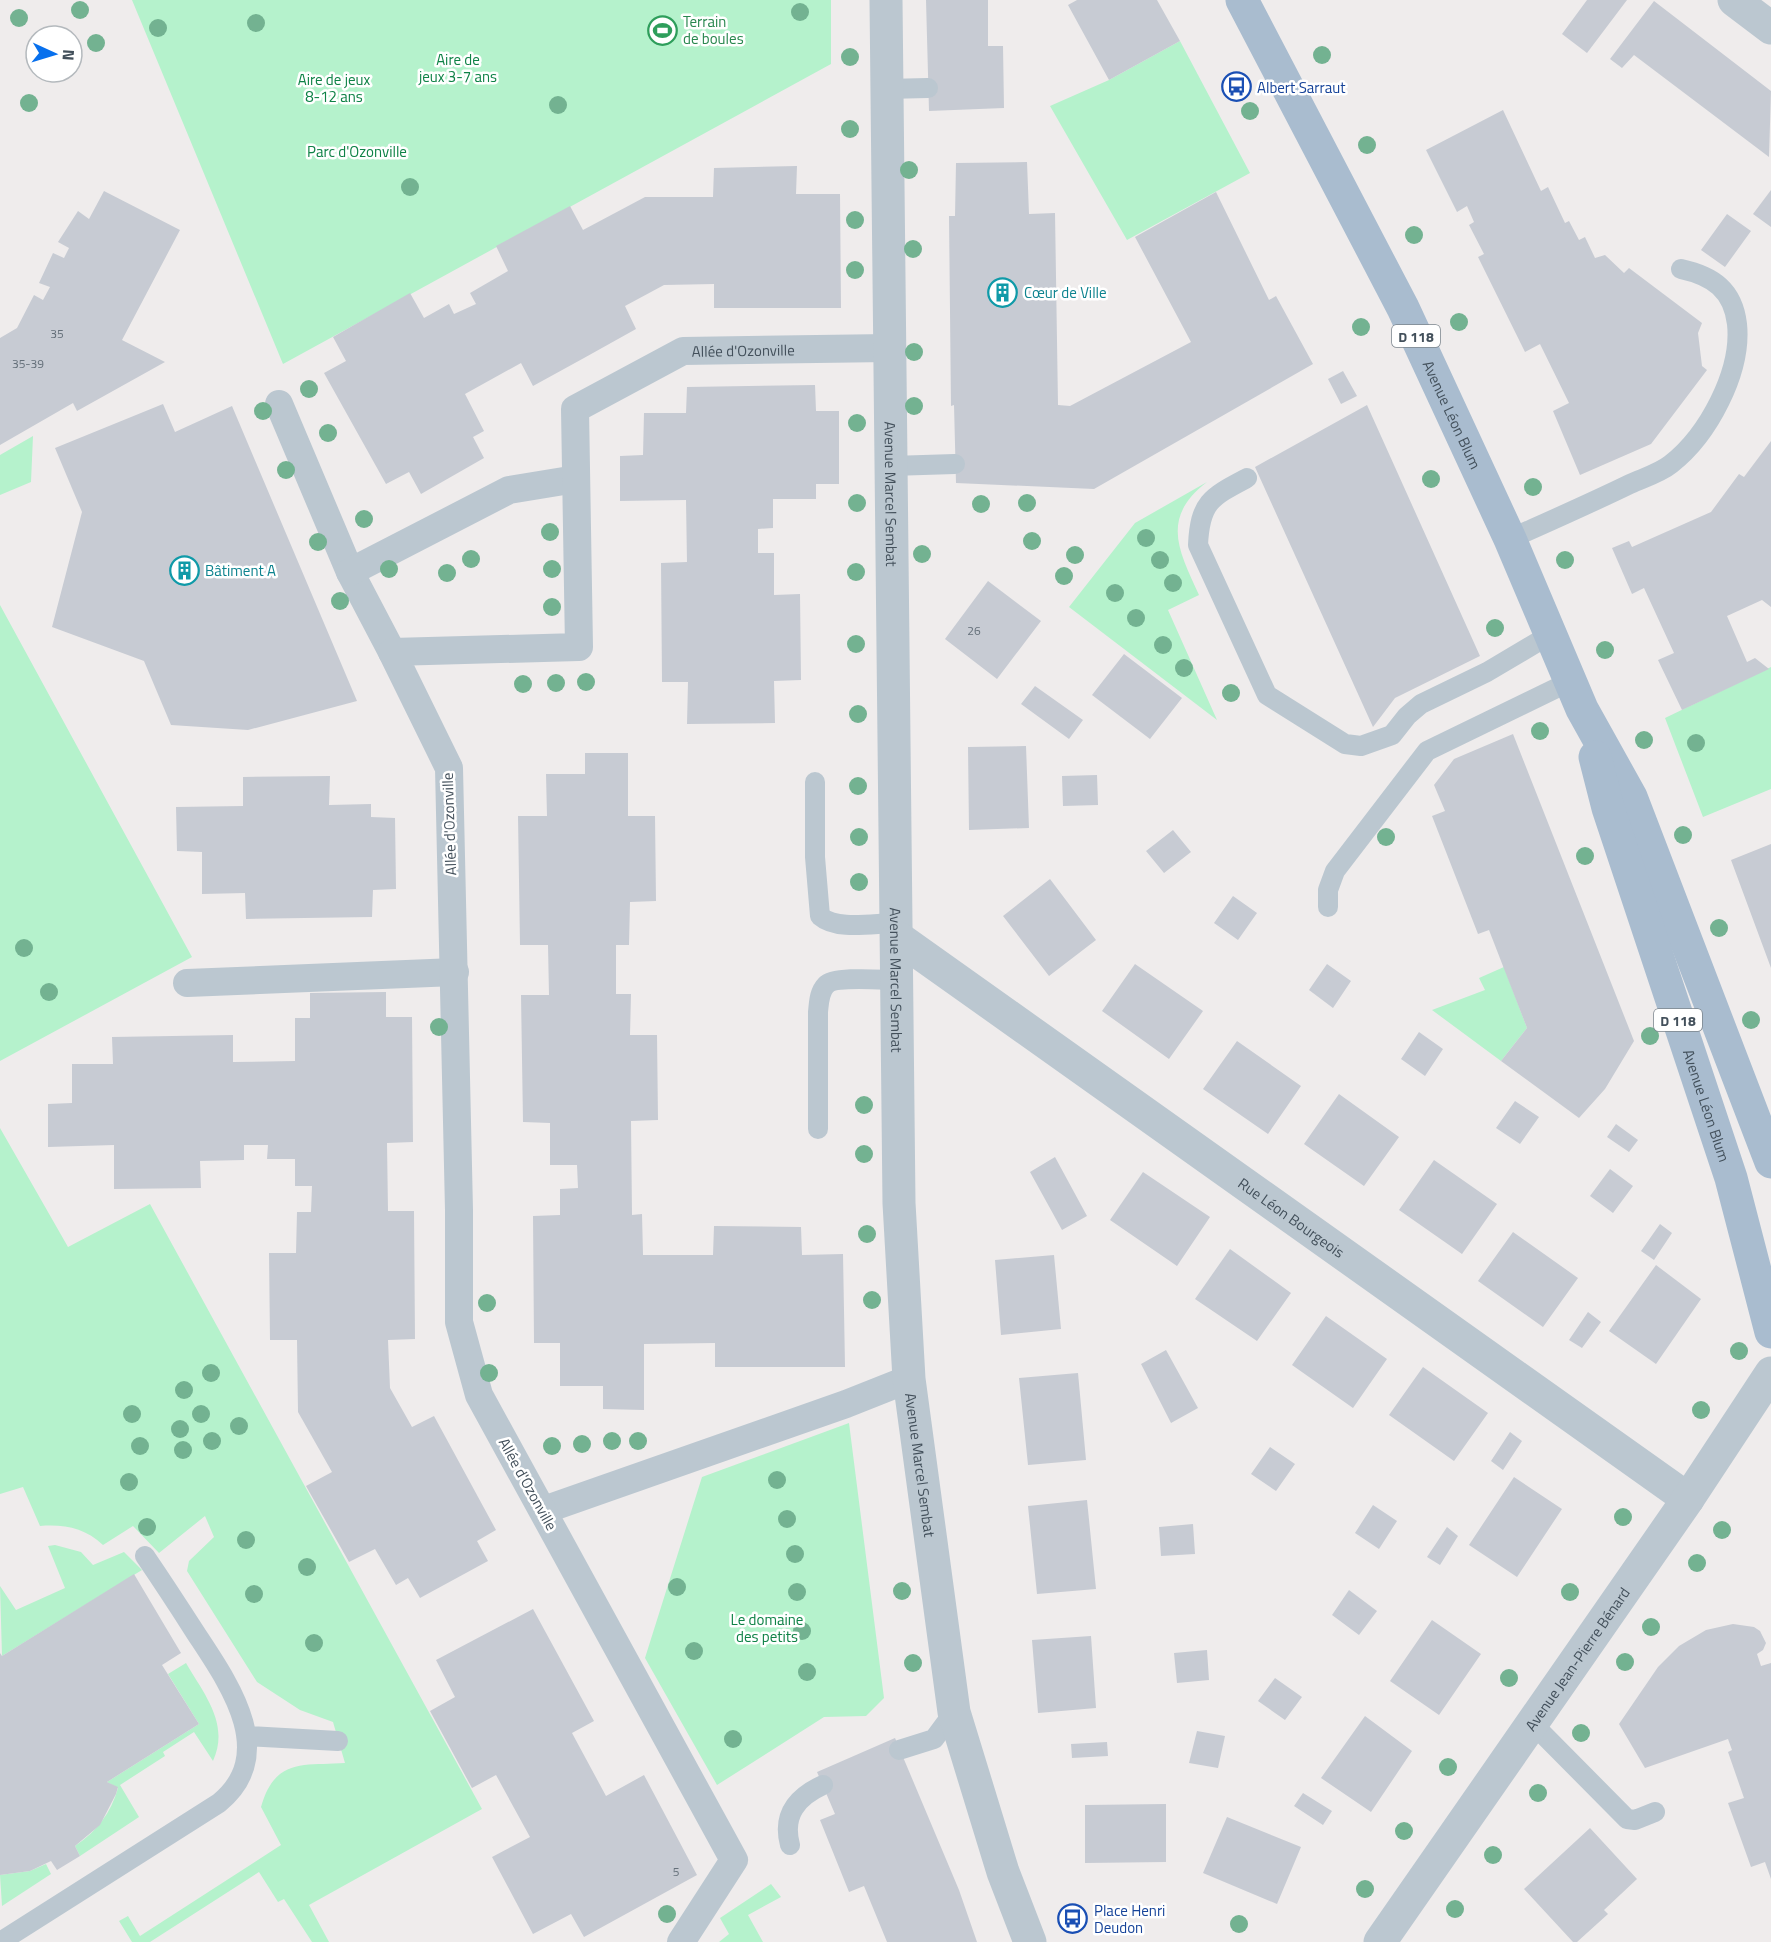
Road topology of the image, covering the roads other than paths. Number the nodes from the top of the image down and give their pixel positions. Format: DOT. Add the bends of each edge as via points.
graph roads {
  1 [pos="886,0"];
  2 [pos="1242,0"];
  3 [pos="1734,0"];
  4 [pos="1771,28"];
  5 [pos="928,88"];
  6 [pos="886,89"];
  7 [pos="1682,269"];
  8 [pos="890,348"];
  9 [pos="279,404"];
  10 [pos="955,464"];
  11 [pos="891,466"];
  12 [pos="1247,478"];
  13 [pos="576,479"];
  14 [pos="1510,539"];
  15 [pos="350,572"];
  16 [pos="1551,634"];
  17 [pos="392,652"];
  18 [pos="1577,695"];
  19 [pos="815,782"];
  20 [pos="1328,907"];
  21 [pos="897,930"];
  22 [pos="454,972"];
  23 [pos="897,980"];
  24 [pos="187,983"];
  25 [pos="818,1129"];
  26 [pos="1771,1162"];
  27 [pos="1771,1332"];
  28 [pos="1771,1373"];
  29 [pos="909,1379"];
  30 [pos="1688,1499"];
  31 [pos="544,1510"];
  32 [pos="145,1556"];
  33 [pos="954,1712"];
  34 [pos="1531,1722"];
  35 [pos="247,1736"];
  36 [pos="338,1741"];
  37 [pos="899,1750"];
  38 [pos="823,1785"];
  39 [pos="1656,1812"];
  40 [pos="790,1845"];
  41 [pos="0,1942"];
  42 [pos="681,1942"];
  43 [pos="1030,1942"];
  44 [pos="1380,1942"];
  1 -- 6 [label="street, Avenue Marcel Sembat"];
  2 -- 14 [label="main road, Avenue Léon Blum / D 118" via="1403,308"];
  3 -- 4 [label="street"];
  5 -- 6 [label="lane"];
  6 -- 8 [label="street, Avenue Marcel Sembat"];
  7 -- 14 [label="lane" via="1712,278 1726,291 1735,310 1734,358 1722,399 1708,424 1671,465"];
  8 -- 11 [label="street, Avenue Marcel Sembat"];
  8 -- 13 [label="street, Allée d'Ozonville" via="683,351 575,409"];
  9 -- 15 [label="street, Allée d'Ozonville"];
  10 -- 11 [label="lane"];
  11 -- 21 [label="street, Avenue Marcel Sembat"];
  12 -- 16 [label="lane" via="1207,504 1199,520 1198,545 1267,695 1346,744 1361,746 1392,735 1421,704 1487,672"];
  13 -- 15 [label="street" via="509,490"];
  13 -- 17 [label="street, Allée d'Ozonville" via="579,647"];
  14 -- 16 [label="main road, Avenue Léon Blum / D 118"];
  15 -- 17 [label="street, Allée d'Ozonville"];
  16 -- 18 [label="main road, Avenue Léon Blum / D 118"];
  17 -- 22 [label="street, Allée d'Ozonville" via="448,768"];
  18 -- 20 [label="lane" via="1427,752 1335,871 1328,890"];
  18 -- 26 [label="main road, Avenue Léon Blum / D 118" via="1631,797"];
  18 -- 27 [label="main road, Avenue Léon Blum / D 118" via="1608,808 1731,1178"];
  19 -- 21 [label="lane" via="820,916 826,922"];
  21 -- 23 [label="street, Avenue Marcel Sembat"];
  21 -- 30 [label="street, Rue Léon Bourgeois"];
  22 -- 24 [label="street"];
  22 -- 31 [label="street, Allée d'Ozonville" via="459,1322 479,1395"];
  23 -- 25 [label="lane" via="835,981 825,986 820,995"];
  23 -- 29 [label="street, Avenue Marcel Sembat" via="899,1203"];
  28 -- 30 [label="street, Avenue Jean-Pierre Bénard"];
  29 -- 31 [label="street"];
  29 -- 33 [label="street, Avenue Marcel Sembat"];
  30 -- 34 [label="street, Avenue Jean-Pierre Bénard"];
  31 -- 42 [label="street, Allée d'Ozonville" via="734,1860"];
  32 -- 35 [label="lane" via="230,1686"];
  33 -- 37 [label="lane" via="934,1739"];
  33 -- 43 [label="street, Avenue Marcel Sembat" via="1003,1872"];
  34 -- 39 [label="lane" via="1627,1819"];
  34 -- 44 [label="street, Avenue Jean-Pierre Bénard"];
  35 -- 36 [label="lane"];
  35 -- 41 [label="lane" via="242,1771 229,1795"];
  38 -- 40 [label="lane" via="808,1792 791,1810 787,1821"];
}
